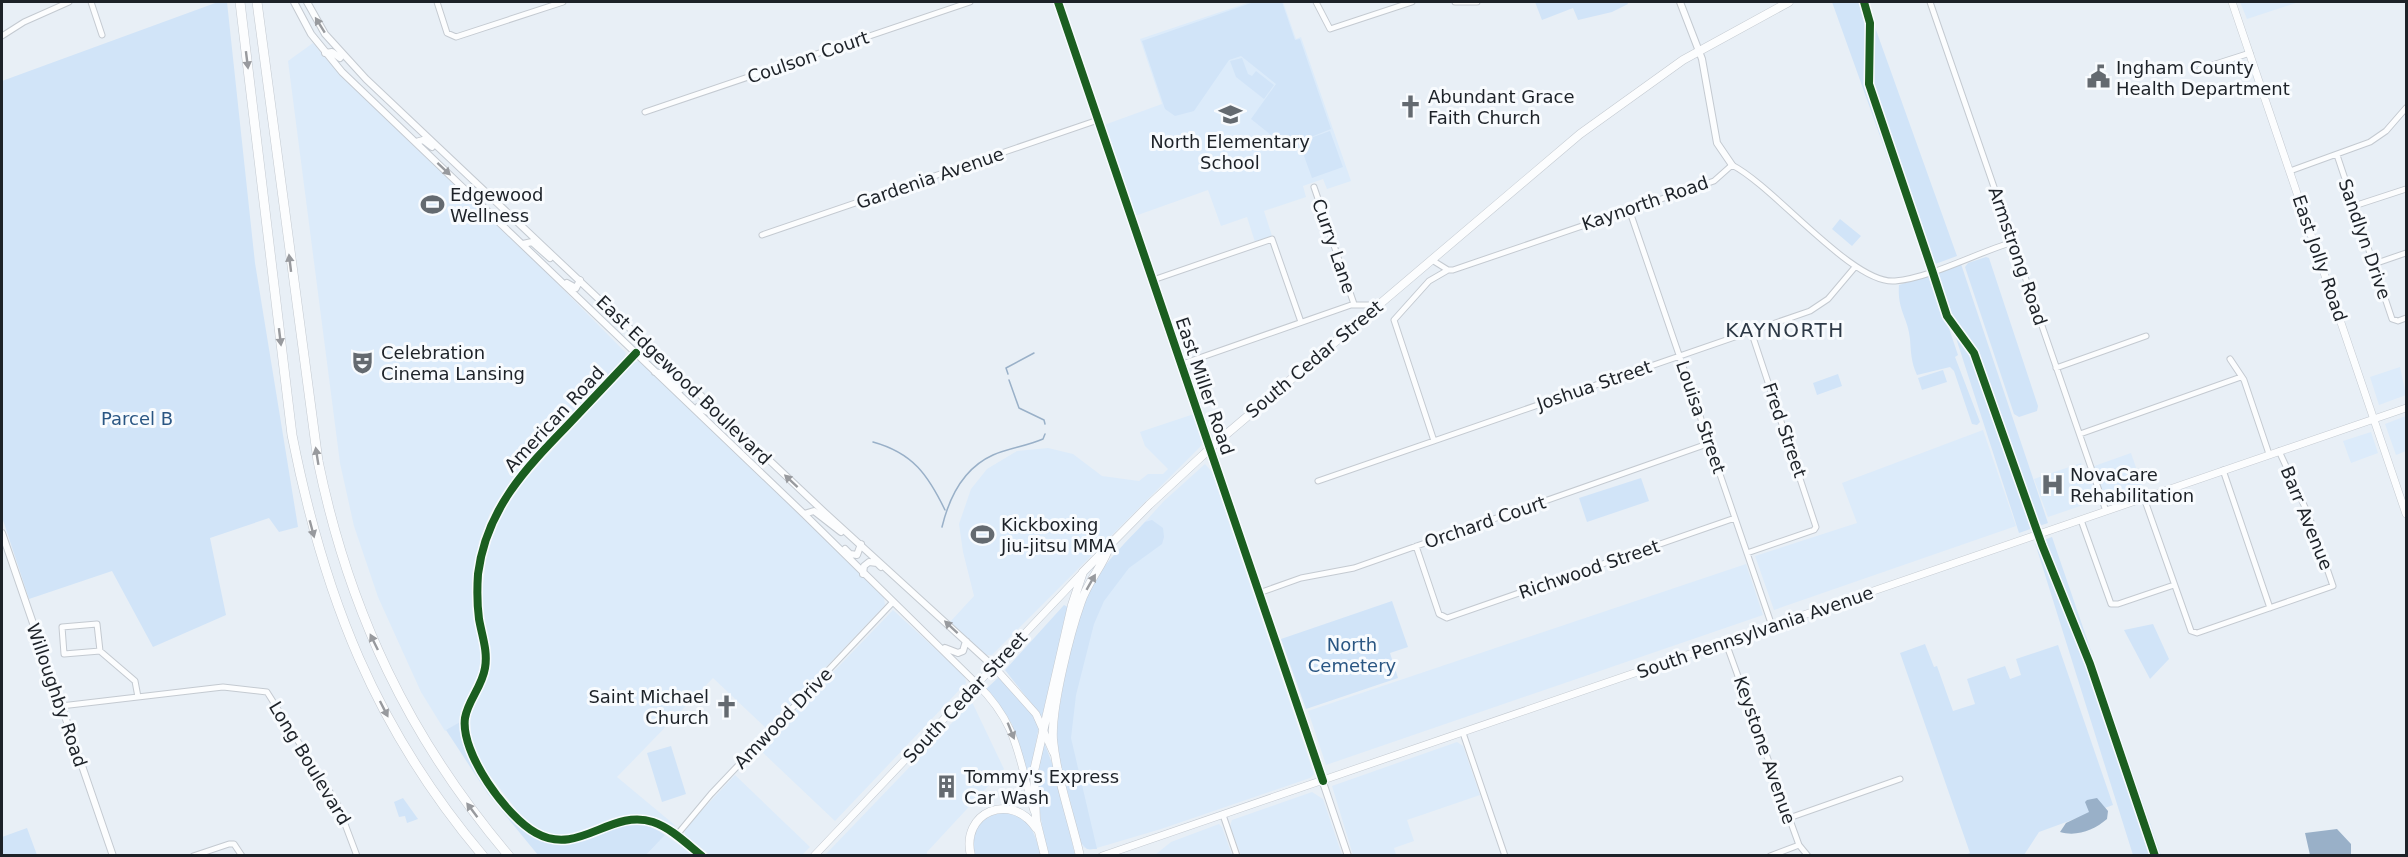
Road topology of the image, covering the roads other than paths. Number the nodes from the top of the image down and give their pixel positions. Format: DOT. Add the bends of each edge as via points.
graph roads {
  1 [pos="69,2"];
  2 [pos="91,2"];
  3 [pos="240,2"];
  4 [pos="257,2"];
  5 [pos="294,2"];
  6 [pos="307,2"];
  7 [pos="437,2"];
  8 [pos="563,2"];
  9 [pos="970,2"];
  10 [pos="1058,2"];
  11 [pos="1316,2"];
  12 [pos="1412,2"];
  13 [pos="1455,2"];
  14 [pos="1477,2"];
  15 [pos="1680,2"];
  16 [pos="1930,2"];
  17 [pos="2232,2"];
  18 [pos="1783,3"];
  19 [pos="102,35"];
  20 [pos="2,36"];
  21 [pos="1699,50"];
  22 [pos="325,53"];
  23 [pos="2250,53"];
  24 [pos="2200,69"];
  25 [pos="366,79"];
  26 [pos="360,90"];
  27 [pos="2406,108"];
  28 [pos="399,110"];
  29 [pos="645,112"];
  30 [pos="1098,120"];
  31 [pos="416,142"];
  32 [pos="2337,155"];
  33 [pos="1732,165"];
  34 [pos="459,167"];
  35 [pos="2290,171"];
  36 [pos="1314,187"];
  37 [pos="2406,189"];
  38 [pos="2354,206"];
  39 [pos="1629,208"];
  40 [pos="762,235"];
  41 [pos="2013,242"];
  42 [pos="523,244"];
  43 [pos="2406,254"];
  44 [pos="1432,260"];
  45 [pos="559,261"];
  46 [pos="2374,264"];
  47 [pos="545,267"];
  48 [pos="1855,267"];
  49 [pos="1448,270"];
  50 [pos="580,280"];
  51 [pos="1153,280"];
  52 [pos="1354,304"];
  53 [pos="1378,305"];
  54 [pos="586,306"];
  55 [pos="2406,318"];
  56 [pos="1301,322"];
  57 [pos="1751,331"];
  58 [pos="637,335"];
  59 [pos="2146,336"];
  60 [pos="636,353"];
  61 [pos="1680,356"];
  62 [pos="2230,359"];
  63 [pos="1182,364"];
  64 [pos="2056,368"];
  65 [pos="654,372"];
  66 [pos="2241,376"];
  67 [pos="714,408"];
  68 [pos="2406,408"];
  69 [pos="2375,418"];
  70 [pos="716,430"];
  71 [pos="2080,434"];
  72 [pos="1434,441"];
  73 [pos="1710,443"];
  74 [pos="1210,448"];
  75 [pos="2279,451"];
  76 [pos="761,453"];
  77 [pos="2269,454"];
  78 [pos="2223,470"];
  79 [pos="1318,481"];
  80 [pos="2403,495"];
  81 [pos="2144,498"];
  82 [pos="2106,511"];
  83 [pos="804,514"];
  84 [pos="2406,514"];
  85 [pos="1735,518"];
  86 [pos="2081,520"];
  87 [pos="813,522"];
  88 [pos="2,533"];
  89 [pos="850,535"];
  90 [pos="861,544"];
  91 [pos="1110,544"];
  92 [pos="1416,546"];
  93 [pos="1747,553"];
  94 [pos="1083,572"];
  95 [pos="863,574"];
  96 [pos="2174,585"];
  97 [pos="1258,593"];
  98 [pos="924,601"];
  99 [pos="892,603"];
  100 [pos="2270,608"];
  101 [pos="906,616"];
  102 [pos="1772,626"];
  103 [pos="966,641"];
  104 [pos="1726,643"];
  105 [pos="100,651"];
  106 [pos="994,667"];
  107 [pos="977,684"];
  108 [pos="138,697"];
  109 [pos="60,706"];
  110 [pos="1044,727"];
  111 [pos="1463,733"];
  112 [pos="1056,760"];
  113 [pos="1900,779"];
  114 [pos="1323,782"];
  115 [pos="1223,815"];
  116 [pos="1789,818"];
  117 [pos="1036,819"];
  118 [pos="1040,834"];
  119 [pos="676,836"];
  120 [pos="1799,845"];
  121 [pos="113,855"];
  122 [pos="193,855"];
  123 [pos="242,855"];
  124 [pos="357,855"];
  125 [pos="483,855"];
  126 [pos="509,855"];
  127 [pos="702,855"];
  128 [pos="814,855"];
  129 [pos="970,855"];
  130 [pos="1045,855"];
  131 [pos="1080,855"];
  132 [pos="1102,855"];
  133 [pos="1236,855"];
  134 [pos="1348,855"];
  135 [pos="1505,855"];
  136 [pos="1770,855"];
  137 [pos="1808,855"];
  1 -- 20 [label="street" via="24,21"];
  2 -- 19 [label="street"];
  3 -- 125 [label="highway, one-way" via="292,435 321,562 350,642 389,719 418,771"];
  126 -- 4 [label="highway, one-way" via="435,758 406,708 363,619 334,532 318,461"];
  5 -- 22 [label="street"];
  25 -- 6 [label="street, East Edgewood Boulevard, one-way" via="325,34"];
  7 -- 8 [label="street" via="447,33 452,37"];
  9 -- 29 [label="street, Coulson Court"];
  10 -- 30 [label="street, East Miller Road"];
  11 -- 12 [label="street" via="1330,29"];
  13 -- 14 [label="street"];
  15 -- 21 [label="street"];
  16 -- 41 [label="street, Armstrong Road"];
  17 -- 23 [label="main road, East Jolly Road"];
  18 -- 21 [label="main road, South Cedar Street"];
  21 -- 33 [label="street" via="1714,133"];
  21 -- 44 [label="main road, South Cedar Street" via="1606,113"];
  22 -- 25 [label="street" via="336,54 357,76"];
  22 -- 26 [label="street"];
  23 -- 24 [label="street"];
  23 -- 35 [label="main road, East Jolly Road"];
  25 -- 28 [label="street, East Edgewood Boulevard"];
  26 -- 28 [label="street" via="367,90 390,112"];
  26 -- 31 [label="street"];
  27 -- 32 [label="street" via="2380,136"];
  28 -- 34 [label="street, East Edgewood Boulevard"];
  30 -- 40 [label="street, Gardenia Avenue"];
  30 -- 51 [label="street, East Miller Road"];
  31 -- 34 [label="street" via="427,142 451,165"];
  31 -- 42 [label="street, one-way"];
  32 -- 35 [label="street"];
  32 -- 38 [label="street, Sandlyn Drive"];
  33 -- 39 [label="street, Kaynorth Road" via="1714,181"];
  33 -- 48 [label="street" via="1758,182"];
  34 -- 45 [label="street, East Edgewood Boulevard"];
  35 -- 69 [label="main road, East Jolly Road"];
  36 -- 52 [label="street, Curry Lane"];
  37 -- 38 [label="street"];
  38 -- 46 [label="street, Sandlyn Drive"];
  39 -- 49 [label="street, Kaynorth Road"];
  39 -- 61 [label="street, Louisa Street"];
  41 -- 48 [label="street" via="1894,281 1877,279"];
  41 -- 64 [label="street, Armstrong Road"];
  42 -- 45 [label="street" via="532,242 550,259"];
  42 -- 47 [label="street"];
  43 -- 46 [label="street"];
  44 -- 49 [label="street"];
  44 -- 53 [label="main road, South Cedar Street"];
  45 -- 50 [label="street, East Edgewood Boulevard"];
  46 -- 55 [label="street, Sandlyn Drive" via="2395,321"];
  47 -- 50 [label="street" via="573,288 579,286"];
  47 -- 54 [label="street, East Edgewood Boulevard"];
  48 -- 57 [label="street, Joshua Street" via="1820,305"];
  49 -- 72 [label="street, Kaynorth Road" via="1430,281 1397,316 1394,325"];
  50 -- 58 [label="street, East Edgewood Boulevard"];
  51 -- 56 [label="street" via="1272,239"];
  51 -- 63 [label="street, East Miller Road"];
  52 -- 53 [label="street"];
  52 -- 56 [label="street"];
  53 -- 74 [label="main road, South Cedar Street"];
  54 -- 58 [label="street" via="589,299 595,300"];
  54 -- 60 [label="street, East Edgewood Boulevard"];
  56 -- 63 [label="street"];
  57 -- 61 [label="street, Joshua Street"];
  57 -- 93 [label="street, Fred Street" via="1816,524 1814,530"];
  58 -- 67 [label="street, East Edgewood Boulevard"];
  59 -- 64 [label="street"];
  60 -- 65 [label="street, East Edgewood Boulevard"];
  60 -- 119 [label="street, American Road" via="522,474 494,518 483,548 478,581 485,667 468,707 465,734 471,755 490,783 518,818 539,835 575,840 617,821 635,819 655,823"];
  61 -- 72 [label="street, Joshua Street"];
  61 -- 73 [label="street, Louisa Street"];
  62 -- 66 [label="street"];
  63 -- 74 [label="street, East Miller Road"];
  64 -- 71 [label="street, Armstrong Road"];
  65 -- 67 [label="street" via="663,374 702,411 712,413"];
  65 -- 70 [label="street, East Edgewood Boulevard"];
  66 -- 71 [label="street"];
  66 -- 77 [label="street"];
  67 -- 76 [label="street, East Edgewood Boulevard"];
  68 -- 69 [label="main road, South Pennsylvania Avenue"];
  69 -- 75 [label="main road, South Pennsylvania Avenue"];
  69 -- 80 [label="main road, East Jolly Road"];
  70 -- 76 [label="street" via="726,425"];
  70 -- 83 [label="street, East Edgewood Boulevard"];
  71 -- 82 [label="street, Armstrong Road"];
  72 -- 79 [label="street, Joshua Street"];
  73 -- 85 [label="street, Louisa Street"];
  73 -- 92 [label="street, Orchard Court"];
  74 -- 91 [label="main road, South Cedar Street"];
  74 -- 97 [label="street, East Miller Road"];
  75 -- 77 [label="main road, South Pennsylvania Avenue"];
  75 -- 100 [label="street, Barr Avenue" via="2334,586"];
  89 -- 76 [label="street, East Edgewood Boulevard, one-way"];
  77 -- 78 [label="main road, South Pennsylvania Avenue"];
  78 -- 81 [label="main road, South Pennsylvania Avenue"];
  78 -- 100 [label="street"];
  80 -- 84 [label="main road, East Jolly Road"];
  81 -- 82 [label="main road, South Pennsylvania Avenue"];
  81 -- 96 [label="street"];
  82 -- 86 [label="main road, South Pennsylvania Avenue"];
  83 -- 87 [label="street, East Edgewood Boulevard"];
  83 -- 89 [label="street" via="814,511"];
  85 -- 92 [label="street, Richwood Street" via="1450,618 1443,617"];
  85 -- 93 [label="street, Louisa Street"];
  86 -- 96 [label="street" via="2109,601 2118,604"];
  86 -- 102 [label="main road, South Pennsylvania Avenue"];
  87 -- 90 [label="street" via="850,554 860,553"];
  87 -- 95 [label="street, East Edgewood Boulevard"];
  88 -- 109 [label="street, Willoughby Road"];
  89 -- 90 [label="street, East Edgewood Boulevard"];
  90 -- 98 [label="street, East Edgewood Boulevard"];
  91 -- 94 [label="main road, South Cedar Street"];
  112 -- 91 [label="main road, one-way" via="1054,716 1077,615"];
  92 -- 97 [label="street, Orchard Court" via="1354,568 1301,578"];
  93 -- 102 [label="street, Louisa Street"];
  94 -- 106 [label="main road, South Cedar Street"];
  94 -- 110 [label="main road"];
  95 -- 98 [label="street" via="865,564 877,563 913,596"];
  95 -- 99 [label="street, East Edgewood Boulevard"];
  96 -- 100 [label="street" via="2188,628 2197,633"];
  97 -- 114 [label="street, East Miller Road"];
  103 -- 98 [label="street, East Edgewood Boulevard, one-way"];
  99 -- 101 [label="street, East Edgewood Boulevard"];
  99 -- 119 [label="street, Amwood Drive"];
  101 -- 103 [label="street" via="954,654 963,651"];
  101 -- 107 [label="street, East Edgewood Boulevard"];
  102 -- 104 [label="main road, South Pennsylvania Avenue"];
  103 -- 106 [label="street, East Edgewood Boulevard"];
  104 -- 111 [label="main road, South Pennsylvania Avenue"];
  104 -- 116 [label="street, Keystone Avenue"];
  105 -- 105 [label="street" via="64,654 62,627 97,624"];
  105 -- 108 [label="street" via="135,681"];
  106 -- 107 [label="main road, South Cedar Street"];
  106 -- 110 [label="main road, East Edgewood Boulevard"];
  107 -- 117 [label="main road, East Edgewood Boulevard, one-way" via="997,705 1011,729"];
  107 -- 128 [label="main road, South Cedar Street"];
  108 -- 109 [label="street, Long Boulevard"];
  108 -- 124 [label="street, Long Boulevard" via="223,687 267,692 337,803"];
  109 -- 121 [label="street, Willoughby Road"];
  110 -- 112 [label="main road, East Edgewood Boulevard"];
  110 -- 117 [label="main road" via="1034,771"];
  111 -- 114 [label="main road, South Pennsylvania Avenue"];
  111 -- 135 [label="street"];
  112 -- 131 [label="main road"];
  113 -- 116 [label="street"];
  114 -- 115 [label="main road, South Pennsylvania Avenue"];
  114 -- 134 [label="street, East Miller Road"];
  115 -- 132 [label="main road, South Pennsylvania Avenue"];
  115 -- 133 [label="street"];
  116 -- 120 [label="street, Keystone Avenue"];
  117 -- 118 [label="main road"];
  118 -- 129 [label="main road" via="1022,813 993,810 972,829"];
  118 -- 130 [label="main road"];
  119 -- 127 [label="street, American Road"];
  120 -- 136 [label="street"];
  120 -- 137 [label="street, Keystone Avenue"];
  122 -- 123 [label="street" via="229,844 234,844"];
}
